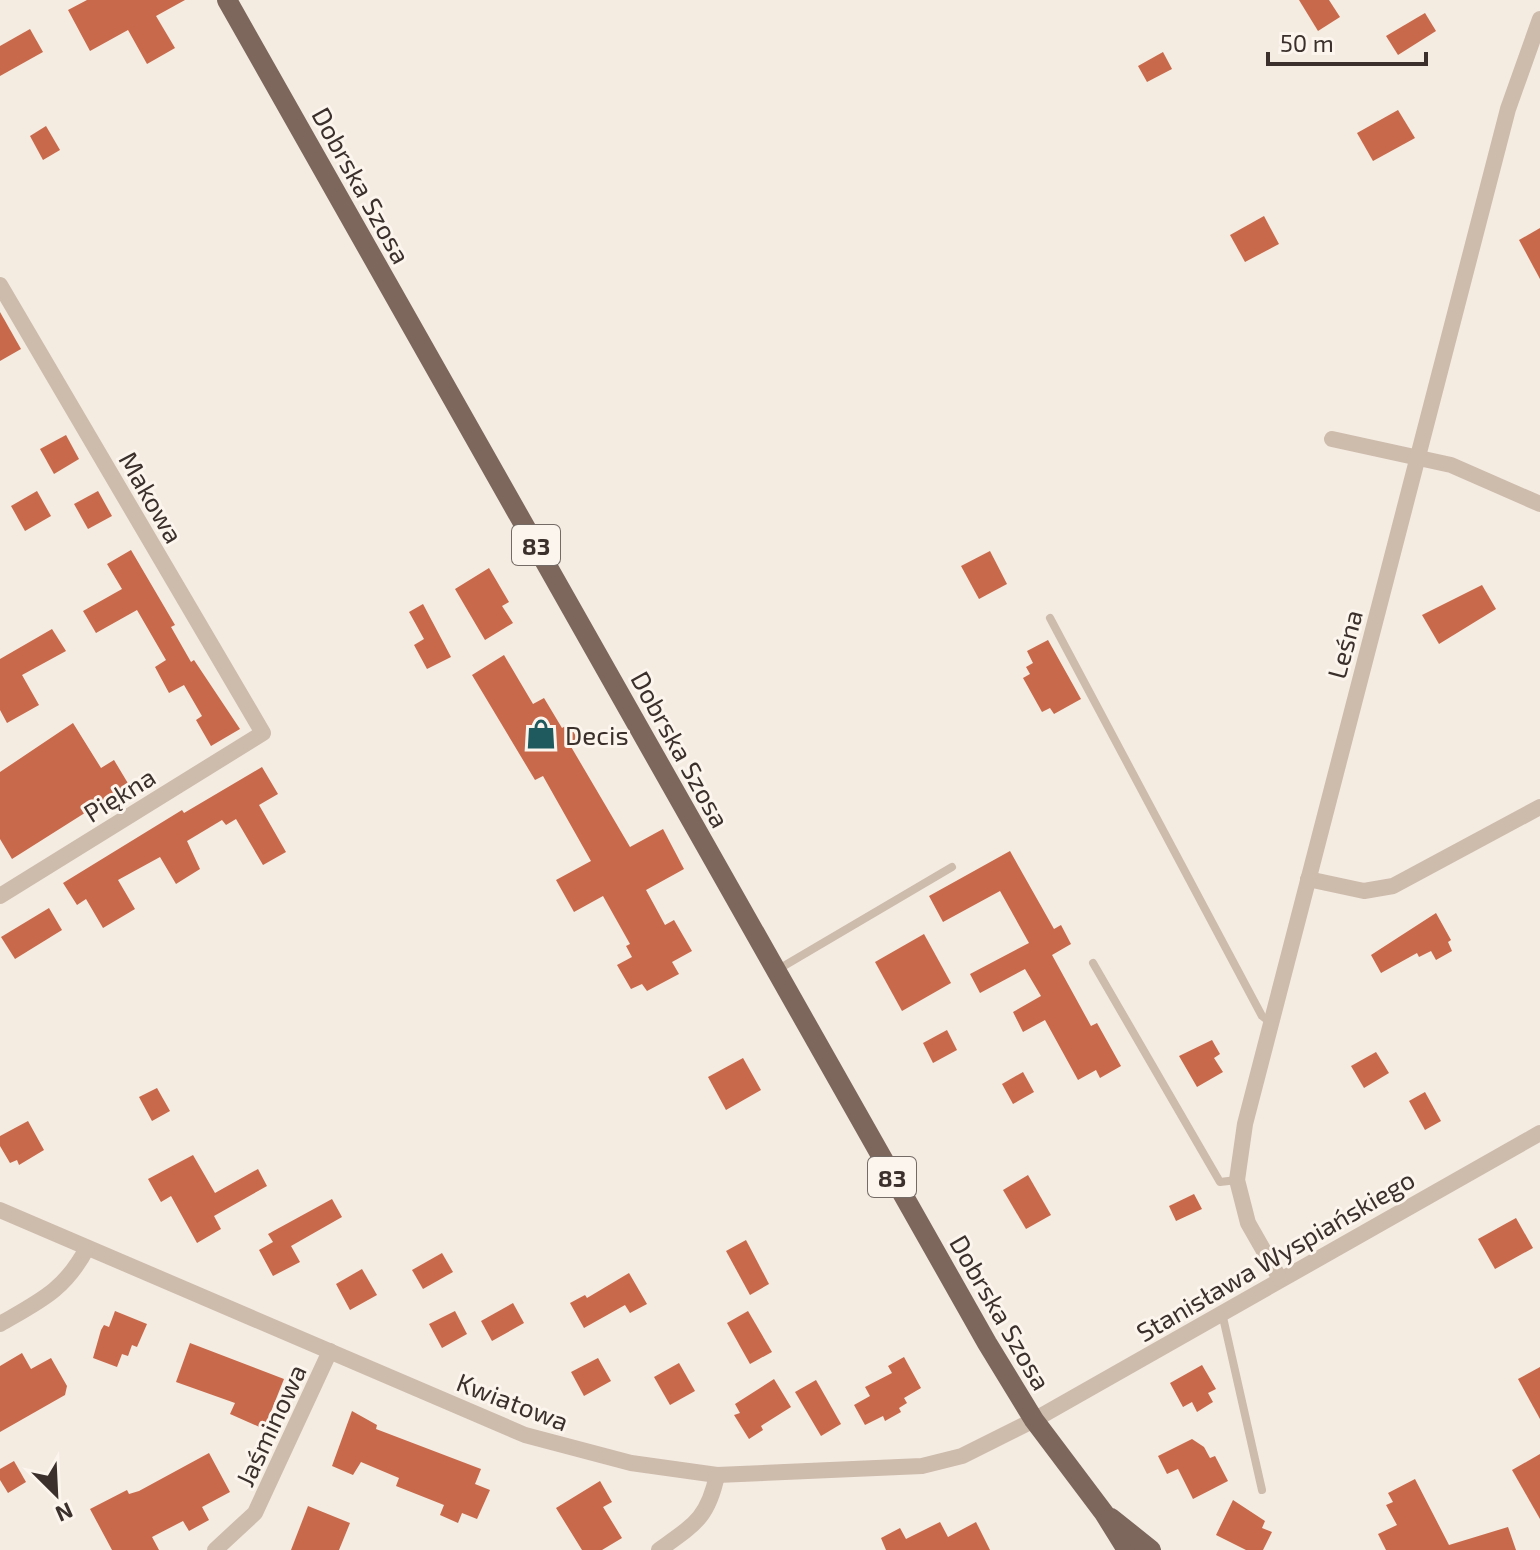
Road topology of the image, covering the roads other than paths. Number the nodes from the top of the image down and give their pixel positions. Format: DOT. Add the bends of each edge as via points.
graph roads {
  1 [pos="227,0"];
  2 [pos="1540,19"];
  3 [pos="0,285"];
  4 [pos="5,307"];
  5 [pos="1332,439"];
  6 [pos="1416,456"];
  7 [pos="1540,504"];
  8 [pos="1050,618"];
  9 [pos="263,733"];
  10 [pos="1540,807"];
  11 [pos="952,867"];
  12 [pos="1308,879"];
  13 [pos="3,888"];
  14 [pos="1093,963"];
  15 [pos="776,970"];
  16 [pos="1272,1024"];
  17 [pos="1540,1133"];
  18 [pos="1237,1180"];
  19 [pos="0,1210"];
  20 [pos="87,1248"];
  21 [pos="1280,1279"];
  22 [pos="1221,1312"];
  23 [pos="0,1324"];
  24 [pos="330,1351"];
  25 [pos="1034,1420"];
  26 [pos="717,1475"];
  27 [pos="1262,1490"];
  28 [pos="1104,1513"];
  29 [pos="215,1550"];
  30 [pos="659,1550"];
  31 [pos="1127,1550"];
  32 [pos="1151,1550"];
  1 -- 15 [label="main road, Dobrska Szosa / 83"];
  2 -- 6 [label="street, Leśna" via="1508,109"];
  3 -- 4 [label="street, Makowa"];
  4 -- 9 [label="street, Makowa"];
  5 -- 6 [label="street"];
  6 -- 7 [label="street" via="1451,465"];
  6 -- 12 [label="street, Leśna"];
  8 -- 16 [label="lane" via="1262,1016"];
  9 -- 13 [label="street, Piękna"];
  10 -- 12 [label="street" via="1393,886 1364,891"];
  11 -- 15 [label="lane"];
  12 -- 16 [label="street, Leśna"];
  14 -- 18 [label="lane" via="1220,1182"];
  15 -- 25 [label="main road, Dobrska Szosa / 83"];
  16 -- 18 [label="street, Leśna" via="1245,1124"];
  17 -- 21 [label="street, Stanisława Wyspiańskiego"];
  18 -- 21 [label="street, Leśna" via="1248,1223"];
  19 -- 20 [label="street, Kwiatowa"];
  20 -- 23 [label="street" via="58,1290"];
  20 -- 24 [label="street, Kwiatowa"];
  21 -- 22 [label="street, Stanisława Wyspiańskiego"];
  22 -- 25 [label="street, Stanisława Wyspiańskiego"];
  22 -- 27 [label="lane"];
  24 -- 26 [label="street, Kwiatowa" via="525,1435 631,1463"];
  24 -- 29 [label="street, Jaśminowa" via="255,1513"];
  25 -- 26 [label="street, Kwiatowa" via="962,1456 922,1466"];
  25 -- 28 [label="main road, Dobrska Szosa / 83"];
  26 -- 30 [label="street" via="710,1505"];
  28 -- 31 [label="main road, Dobrska Szosa / 83"];
  28 -- 32 [label="main road, Dobrska Szosa / 83"];
}
